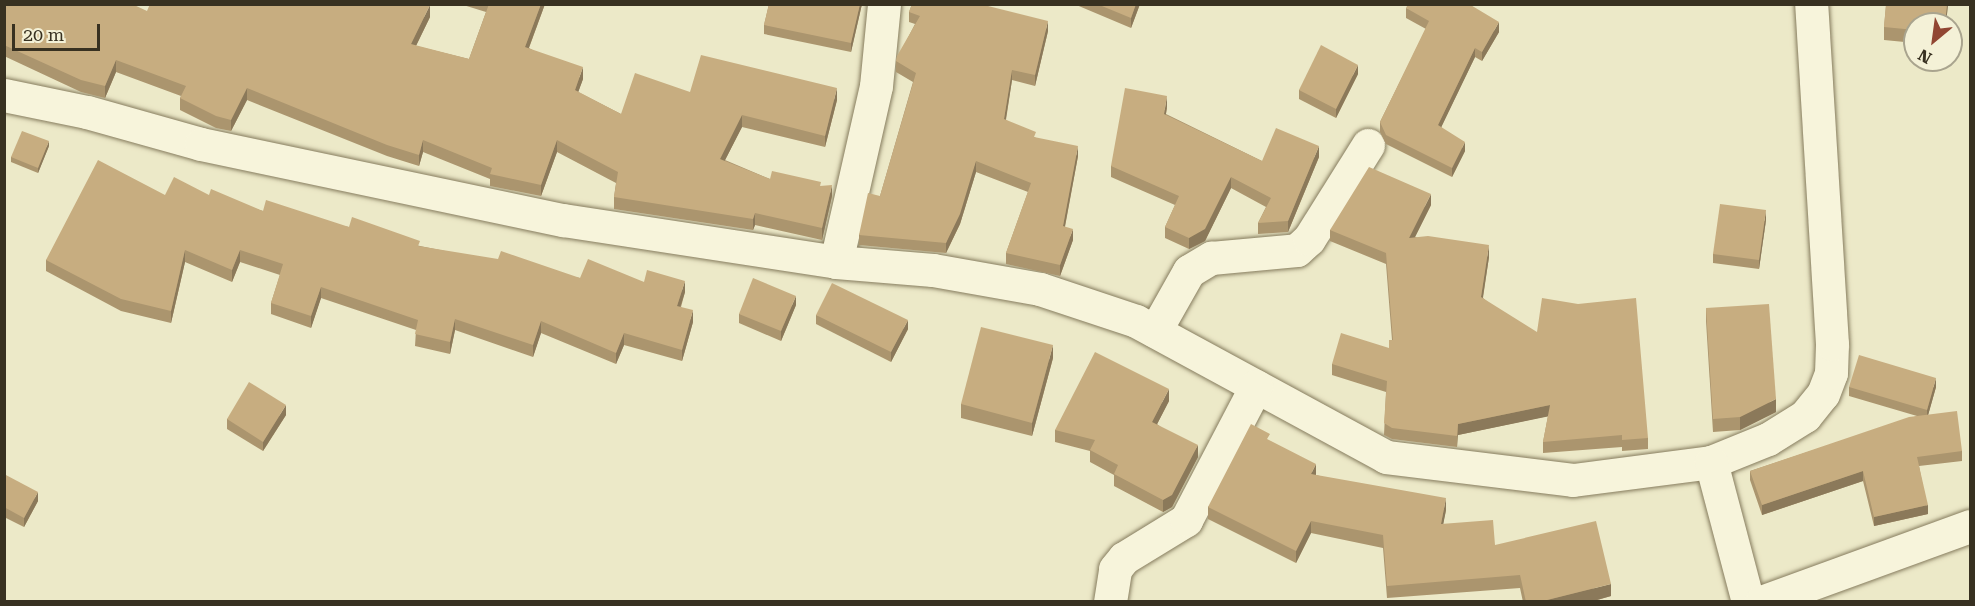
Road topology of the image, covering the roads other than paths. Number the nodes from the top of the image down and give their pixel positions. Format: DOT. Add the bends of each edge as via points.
graph roads {
  1 [pos="884,4"];
  2 [pos="1811,4"];
  3 [pos="4,95"];
  4 [pos="1368,145"];
  5 [pos="836,262"];
  6 [pos="1155,331"];
  7 [pos="1256,386"];
  8 [pos="1711,462"];
  9 [pos="1971,526"];
  10 [pos="1110,602"];
  11 [pos="1748,602"];
  12 [pos="1761,602"];
  1 -- 5 [label="street" via="876,86"];
  2 -- 8 [label="street" via="1829,276 1831,373 1823,394 1805,416 1768,439"];
  3 -- 5 [label="street" via="87,112 201,144 404,188 654,236"];
  4 -- 6 [label="street" via="1309,239 1297,250 1211,258 1189,271"];
  5 -- 6 [label="street" via="933,270 1040,289 1088,302"];
  6 -- 7 [label="street"];
  7 -- 8 [label="street" via="1386,457 1573,480"];
  7 -- 10 [label="street" via="1186,520 1124,558 1115,568"];
  8 -- 11 [label="street"];
  9 -- 12 [label="street"];
}
